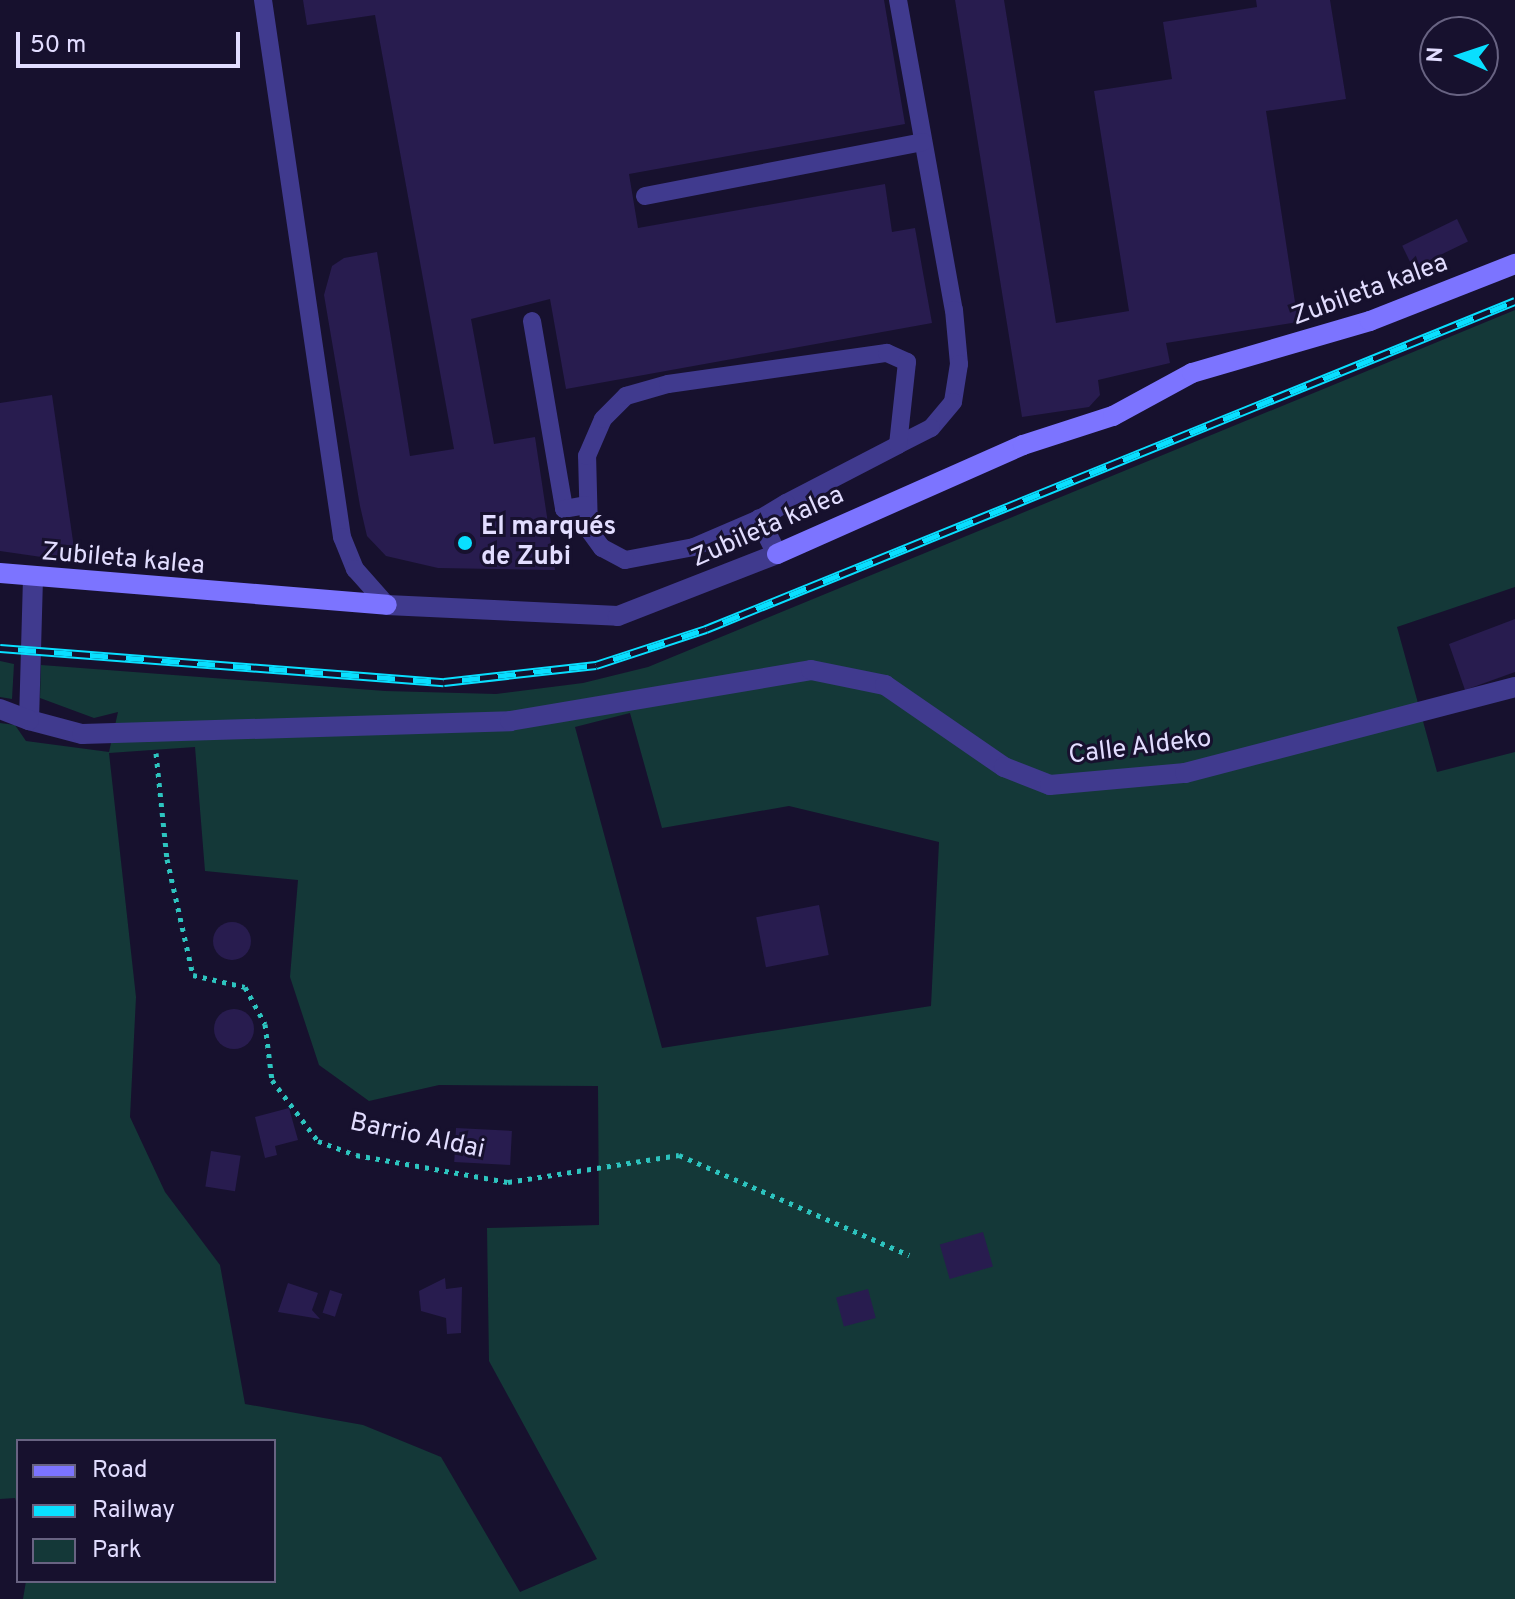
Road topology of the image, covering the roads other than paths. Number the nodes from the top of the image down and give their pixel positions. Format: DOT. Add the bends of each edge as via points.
graph roads {
  1 [pos="263,0"];
  2 [pos="898,0"];
  3 [pos="923,142"];
  4 [pos="645,196"];
  5 [pos="1515,264"];
  6 [pos="532,321"];
  7 [pos="898,445"];
  8 [pos="586,505"];
  9 [pos="759,519"];
  10 [pos="777,554"];
  11 [pos="0,573"];
  12 [pos="33,578"];
  13 [pos="387,605"];
  14 [pos="1515,687"];
  15 [pos="0,709"];
  16 [pos="29,720"];
  1 -- 13 [label="lane" via="342,537 355,569"];
  2 -- 3 [label="lane"];
  3 -- 4 [label="lane"];
  3 -- 7 [label="lane" via="959,364 953,402 931,428"];
  5 -- 10 [label="street, Zubileta kalea" via="1340,331 1192,373 1113,416 1023,445"];
  6 -- 8 [label="lane" via="564,509"];
  7 -- 8 [label="lane" via="907,362 887,353 668,384 626,396 603,419 587,456"];
  7 -- 9 [label="lane"];
  8 -- 9 [label="lane" via="589,530 602,548 625,560 659,559"];
  9 -- 10 [label="street"];
  10 -- 13 [label="street, Zubileta kalea" via="618,616"];
  11 -- 12 [label="street, Zubileta kalea"];
  12 -- 13 [label="street, Zubileta kalea"];
  12 -- 16 [label="street"];
  14 -- 16 [label="street, Calle Aldeko" via="1185,773 1050,785 1004,767 885,685 811,670 510,721 82,734"];
  15 -- 16 [label="street"];
}
